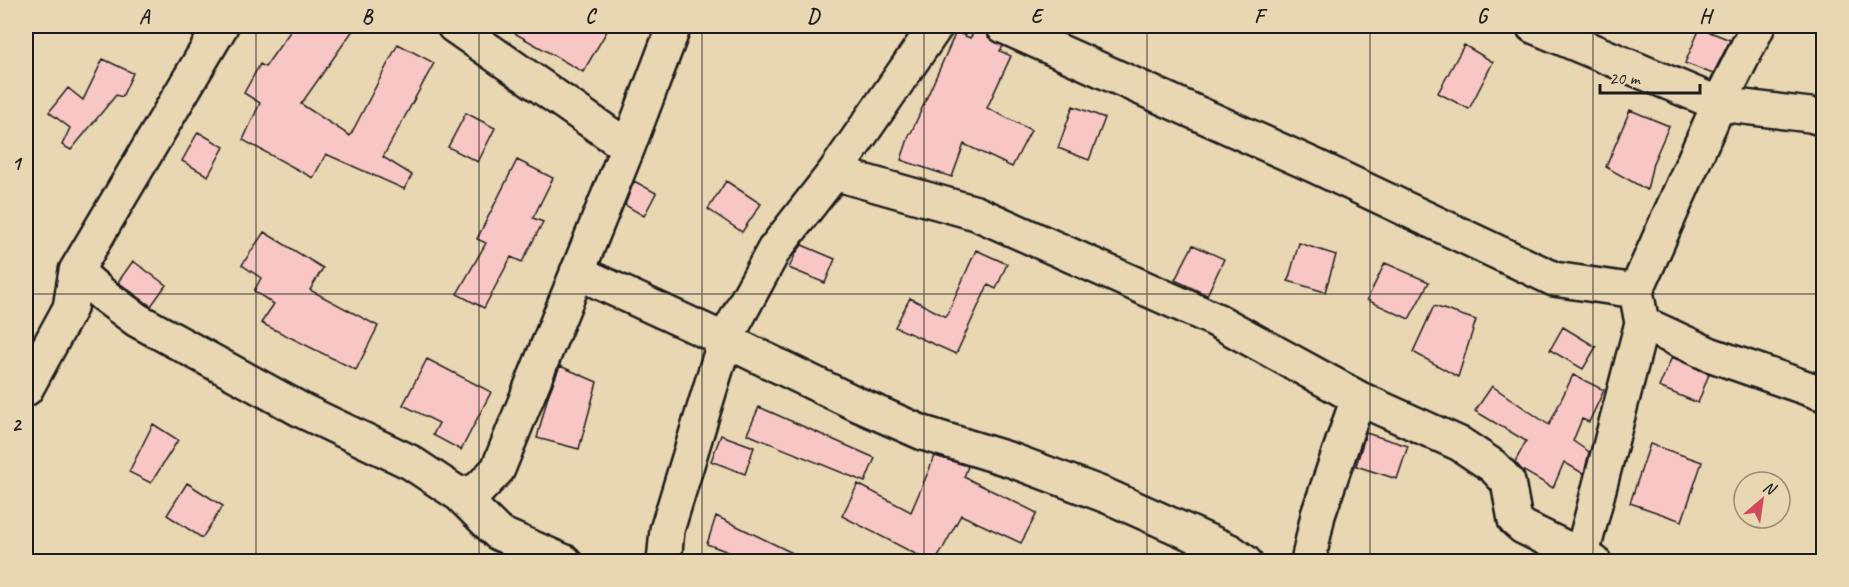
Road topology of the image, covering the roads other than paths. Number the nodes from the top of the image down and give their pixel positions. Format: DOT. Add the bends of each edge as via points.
graph roads {
  1 [pos="221,26"];
  2 [pos="454,26"];
  3 [pos="674,26"];
  4 [pos="936,26"];
  5 [pos="1003,26"];
  6 [pos="1533,26"];
  7 [pos="1758,26"];
  8 [pos="1719,104"];
  9 [pos="1824,119"];
  10 [pos="628,147"];
  11 [pos="834,173"];
  12 [pos="76,271"];
  13 [pos="578,272"];
  14 [pos="1636,291"];
  15 [pos="1642,323"];
  16 [pos="725,340"];
  17 [pos="26,389"];
  18 [pos="1824,394"];
  19 [pos="1358,398"];
  20 [pos="460,495"];
  21 [pos="1586,560"];
  22 [pos="565,561"];
  23 [pos="664,561"];
  24 [pos="1245,561"];
  25 [pos="1308,561"];
  1 -- 12 [label="street"];
  2 -- 10 [label="street"];
  3 -- 10 [label="street"];
  4 -- 11 [label="street"];
  5 -- 14 [label="street" via="1554,279"];
  6 -- 8 [label="street"];
  7 -- 8 [label="street"];
  8 -- 9 [label="street"];
  8 -- 14 [label="street"];
  10 -- 13 [label="street"];
  11 -- 16 [label="street" via="774,250"];
  11 -- 19 [label="street" via="976,213 1216,320"];
  12 -- 17 [label="street" via="70,308"];
  12 -- 20 [label="street" via="137,320 303,411 410,462"];
  13 -- 16 [label="street"];
  13 -- 20 [label="street" via="498,469 478,490"];
  14 -- 15 [label="street"];
  15 -- 18 [label="street" via="1709,354"];
  15 -- 21 [label="street"];
  16 -- 23 [label="street" via="667,530"];
  16 -- 24 [label="street" via="923,433 1107,496"];
  19 -- 21 [label="street" via="1460,444 1493,466 1508,482 1515,520"];
  19 -- 25 [label="street" via="1318,514"];
  20 -- 22 [label="street" via="498,533"];
}
